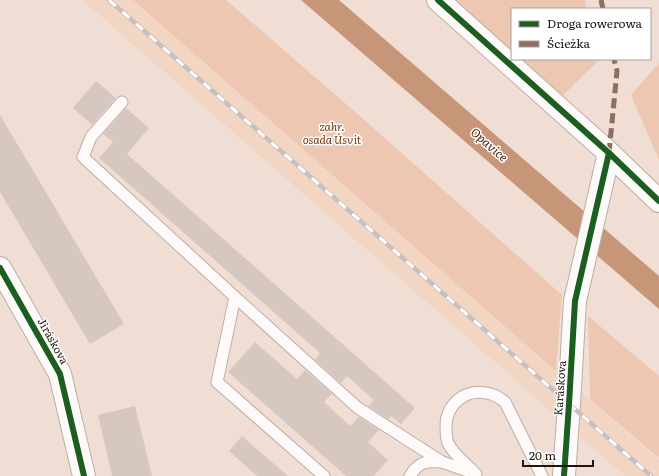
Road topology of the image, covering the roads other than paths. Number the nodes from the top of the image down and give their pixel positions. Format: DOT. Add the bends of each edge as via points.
graph roads {
  1 [pos="438,0"];
  2 [pos="122,102"];
  3 [pos="609,153"];
  4 [pos="659,201"];
  5 [pos="0,268"];
  6 [pos="235,297"];
  7 [pos="442,462"];
  8 [pos="477,475"];
  9 [pos="84,476"];
  10 [pos="324,476"];
  11 [pos="410,476"];
  12 [pos="542,476"];
  13 [pos="564,476"];
  1 -- 3 [label="street"];
  2 -- 6 [label="lane" via="90,137 83,157"];
  3 -- 4 [label="street"];
  3 -- 13 [label="street, Karáskova" via="575,301"];
  5 -- 9 [label="street, Jiráskova" via="60,374"];
  6 -- 7 [label="lane" via="358,408"];
  6 -- 10 [label="lane" via="217,382"];
  7 -- 8 [label="lane"];
  7 -- 11 [label="lane" via="428,461 414,469"];
  8 -- 12 [label="lane" via="454,453 448,443 446,423 452,405 458,400 467,394 487,393 506,402"];
}
